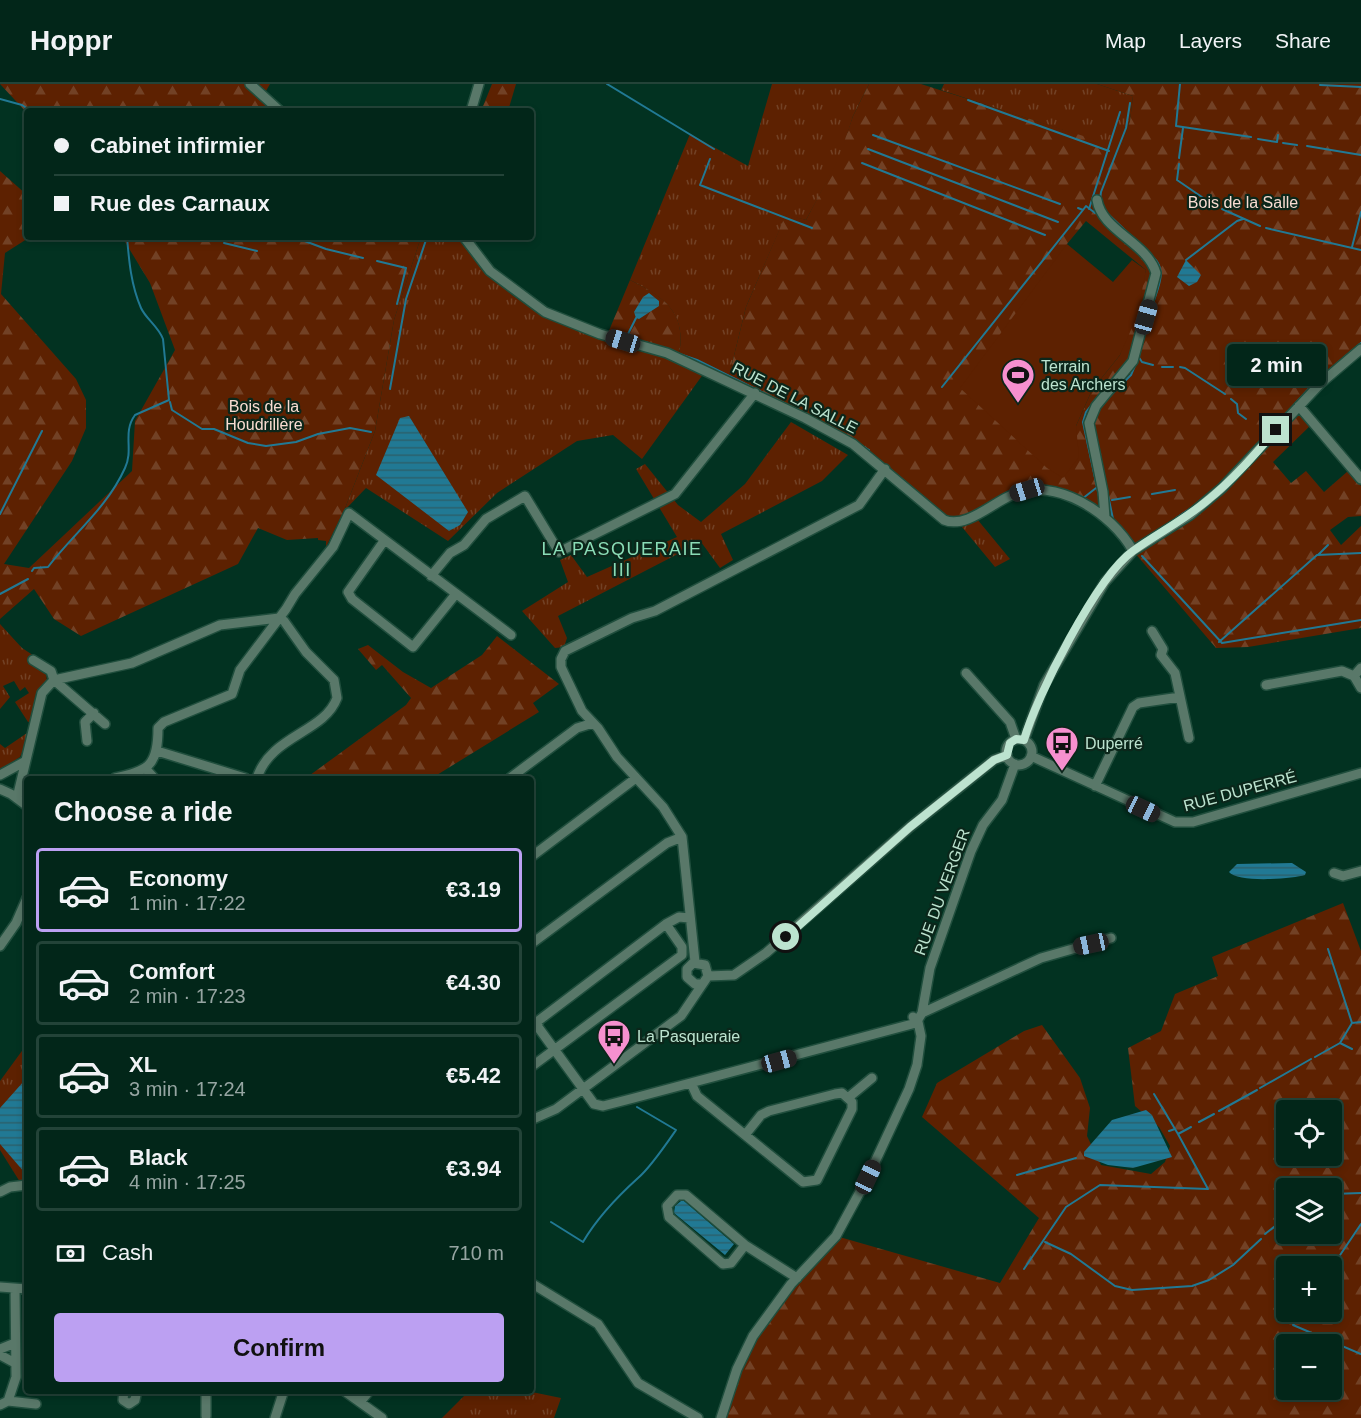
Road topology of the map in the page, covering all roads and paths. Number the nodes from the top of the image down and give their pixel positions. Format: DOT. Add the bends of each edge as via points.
graph roads {
  1 [pos="250,84"];
  2 [pos="478,84"];
  3 [pos="277,108"];
  4 [pos="472,108"];
  5 [pos="1097,200"];
  6 [pos="466,240"];
  7 [pos="1361,349"];
  8 [pos="755,393"];
  9 [pos="1299,406"];
  10 [pos="885,469"];
  11 [pos="1361,479"];
  12 [pos="1105,518"];
  13 [pos="384,541"];
  14 [pos="1133,551"];
  15 [pos="431,576"];
  16 [pos="454,594"];
  17 [pos="279,618"];
  18 [pos="1152,631"];
  19 [pos="511,634"];
  20 [pos="33,660"];
  21 [pos="1361,668"];
  22 [pos="966,674"];
  23 [pos="1354,676"];
  24 [pos="54,680"];
  25 [pos="1266,685"];
  26 [pos="1361,688"];
  27 [pos="1180,697"];
  28 [pos="94,713"];
  29 [pos="585,715"];
  30 [pos="593,723"];
  31 [pos="105,724"];
  32 [pos="578,728"];
  33 [pos="1189,738"];
  34 [pos="1020,740"];
  35 [pos="87,741"];
  36 [pos="157,751"];
  37 [pos="1007,755"];
  38 [pos="1031,756"];
  39 [pos="24,762"];
  40 [pos="1015,764"];
  41 [pos="145,768"];
  42 [pos="1361,773"];
  43 [pos="0,775"];
  44 [pos="133,776"];
  45 [pos="152,776"];
  46 [pos="238,776"];
  47 [pos="258,776"];
  48 [pos="513,776"];
  49 [pos="636,778"];
  50 [pos="1095,786"];
  51 [pos="0,789"];
  52 [pos="17,798"];
  53 [pos="24,804"];
  54 [pos="682,837"];
  55 [pos="534,855"];
  56 [pos="1361,870"];
  57 [pos="1334,873"];
  58 [pos="24,905"];
  59 [pos="689,918"];
  60 [pos="666,924"];
  61 [pos="1111,938"];
  62 [pos="534,942"];
  63 [pos="0,946"];
  64 [pos="695,962"];
  65 [pos="705,980"];
  66 [pos="692,983"];
  67 [pos="685,1012"];
  68 [pos="919,1014"];
  69 [pos="554,1051"];
  70 [pos="534,1065"];
  71 [pos="872,1078"];
  72 [pos="691,1083"];
  73 [pos="583,1090"];
  74 [pos="849,1097"];
  75 [pos="534,1119"];
  76 [pos="745,1135"];
  77 [pos="24,1185"];
  78 [pos="0,1191"];
  79 [pos="745,1245"];
  80 [pos="797,1278"];
  81 [pos="534,1285"];
  82 [pos="0,1287"];
  83 [pos="15,1289"];
  84 [pos="24,1289"];
  85 [pos="15,1343"];
  86 [pos="0,1349"];
  87 [pos="0,1355"];
  88 [pos="15,1363"];
  89 [pos="124,1394"];
  90 [pos="136,1394"];
  91 [pos="206,1394"];
  92 [pos="283,1394"];
  93 [pos="349,1394"];
  94 [pos="367,1394"];
  95 [pos="360,1402"];
  96 [pos="4,1403"];
  97 [pos="36,1404"];
  98 [pos="206,1416"];
  99 [pos="275,1418"];
  100 [pos="382,1418"];
  101 [pos="698,1418"];
  102 [pos="721,1418"];
  1 -- 3 [label="street"];
  2 -- 4 [label="street"];
  5 -- 12 [label="street" via="1102,212 1148,258 1156,273 1133,361 1096,406 1089,423"];
  6 -- 8 [label="street, RUE DE LA SALLE" via="490,271 546,312 600,334 667,353"];
  7 -- 9 [label="street"];
  8 -- 10 [label="street, RUE DE LA SALLE" via="853,444"];
  8 -- 15 [label="street" via="675,494 559,552 525,496 486,519"];
  9 -- 11 [label="street"];
  9 -- 14 [label="street" via="1216,494"];
  10 -- 12 [label="street, RUE DE LA SALLE" via="950,522 962,521 1027,490 1066,496"];
  10 -- 29 [label="street" via="859,505 655,611 632,618 566,651 561,667"];
  12 -- 14 [label="street, RUE DE LA SALLE"];
  13 -- 15 [label="street"];
  13 -- 16 [label="street" via="348,592 413,647"];
  13 -- 17 [label="street" via="349,513 333,548"];
  14 -- 34 [label="street" via="1105,582 1044,685"];
  15 -- 16 [label="street"];
  16 -- 19 [label="street"];
  17 -- 24 [label="street" via="220,625 140,660"];
  17 -- 36 [label="street" via="240,670 232,694 164,722 158,728"];
  17 -- 47 [label="street" via="334,680 337,698 328,711 269,754"];
  18 -- 27 [label="street" via="1163,649 1161,655 1175,674"];
  20 -- 24 [label="street" via="51,671"];
  21 -- 23 [label="street"];
  22 -- 34 [label="street" via="1010,722"];
  23 -- 25 [label="street" via="1342,671"];
  23 -- 26 [label="street"];
  24 -- 28 [label="street"];
  24 -- 39 [label="street" via="42,693"];
  27 -- 33 [label="street"];
  27 -- 50 [label="street" via="1133,707"];
  28 -- 31 [label="street"];
  28 -- 35 [label="street" via="85,722"];
  29 -- 30 [label="street"];
  29 -- 32 [label="street"];
  30 -- 32 [label="street"];
  30 -- 49 [label="street"];
  32 -- 48 [label="street"];
  34 -- 37 [label="street" via="1008,746"];
  34 -- 38 [label="street" via="1031,748"];
  36 -- 41 [label="street"];
  36 -- 46 [label="street"];
  37 -- 40 [label="street"];
  37 -- 65 [label="street" via="994,760 910,827 741,972"];
  38 -- 40 [label="street" via="1023,764"];
  38 -- 50 [label="street, RUE DUPERRÉ"];
  39 -- 43 [label="street"];
  39 -- 52 [label="street"];
  40 -- 68 [label="street, RUE DU VERGER" via="1002,800 970,851 930,968"];
  41 -- 44 [label="street"];
  41 -- 45 [label="street"];
  42 -- 50 [label="street, RUE DUPERRÉ" via="1185,823 1164,819"];
  49 -- 54 [label="street" via="663,807"];
  49 -- 55 [label="street"];
  51 -- 52 [label="street"];
  52 -- 53 [label="street"];
  54 -- 59 [label="street"];
  54 -- 62 [label="street" via="668,843"];
  56 -- 57 [label="street" via="1343,876"];
  58 -- 63 [label="street"];
  59 -- 60 [label="street" via="679,917"];
  59 -- 64 [label="street"];
  60 -- 69 [label="street" via="540,1018 538,1027"];
  60 -- 69 [label="street" via="682,947 682,955"];
  61 -- 68 [label="street" via="1041,958"];
  64 -- 65 [label="street" via="706,966"];
  64 -- 66 [label="street" via="687,970"];
  65 -- 66 [label="street"];
  65 -- 67 [label="street"];
  66 -- 67 [label="street"];
  67 -- 73 [label="street"];
  68 -- 72 [label="street" via="897,1029"];
  68 -- 80 [label="street, RUE DU VERGER" via="920,1053 909,1089 844,1224"];
  69 -- 70 [label="street"];
  69 -- 73 [label="street"];
  71 -- 74 [label="street"];
  72 -- 73 [label="street" via="603,1106 592,1102"];
  72 -- 76 [label="street" via="697,1096"];
  73 -- 75 [label="street" via="553,1112"];
  74 -- 76 [label="street" via="835,1094 769,1111"];
  74 -- 76 [label="street" via="852,1109 817,1180 803,1182"];
  77 -- 78 [label="street"];
  79 -- 79 [label="street" via="686,1195 677,1195 667,1206 669,1217 723,1264 731,1263"];
  79 -- 80 [label="street"];
  80 -- 102 [label="street, RUE DU VERGER" via="753,1336"];
  81 -- 101 [label="street" via="598,1324 638,1383"];
  82 -- 83 [label="street"];
  83 -- 84 [label="street"];
  83 -- 85 [label="street"];
  85 -- 86 [label="street"];
  85 -- 88 [label="street"];
  87 -- 88 [label="street"];
  88 -- 96 [label="street" via="16,1377"];
  89 -- 90 [label="street" via="123,1400 129,1404"];
  91 -- 98 [label="street"];
  92 -- 99 [label="street"];
  93 -- 95 [label="street"];
  94 -- 95 [label="street"];
  95 -- 100 [label="street"];
  96 -- 97 [label="street"];
}
